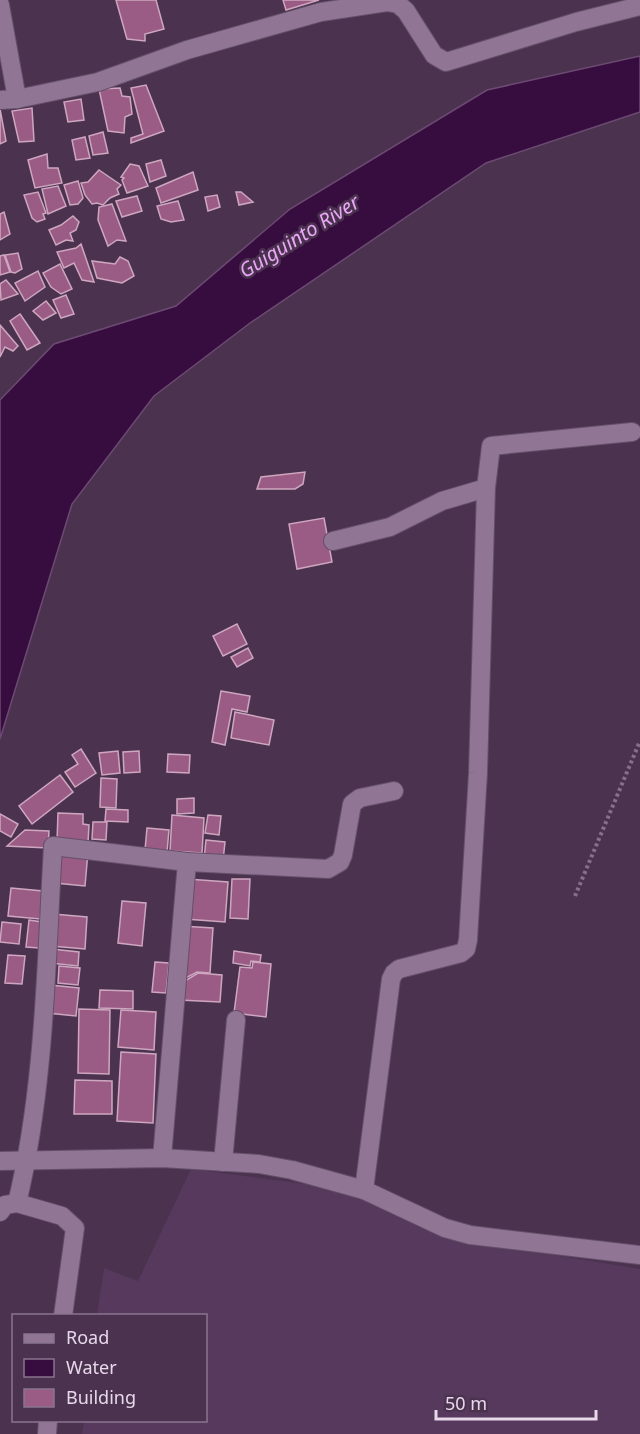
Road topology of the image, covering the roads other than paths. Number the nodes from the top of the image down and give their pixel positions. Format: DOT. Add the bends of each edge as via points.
graph roads {
  1 [pos="0,5"];
  2 [pos="640,6"];
  3 [pos="8,100"];
  4 [pos="632,432"];
  5 [pos="486,488"];
  6 [pos="333,541"];
  7 [pos="394,790"];
  8 [pos="187,862"];
  9 [pos="236,1020"];
  10 [pos="162,1158"];
  11 [pos="0,1161"];
  12 [pos="26,1161"];
  13 [pos="223,1162"];
  14 [pos="364,1190"];
  15 [pos="17,1203"];
  16 [pos="0,1212"];
  17 [pos="640,1255"];
  18 [pos="63,1314"];
  1 -- 3 [label="street"];
  2 -- 3 [label="street" via="451,62 434,55 398,4 376,3 321,12 186,50 98,82"];
  4 -- 5 [label="street" via="491,446"];
  5 -- 6 [label="street" via="454,496 390,527"];
  5 -- 14 [label="street" via="478,773 468,940 466,949 460,953 399,969 391,979"];
  7 -- 8 [label="street" via="360,798 352,804 343,855 340,862 328,869"];
  8 -- 10 [label="street"];
  8 -- 12 [label="street" via="53,846 41,1047"];
  9 -- 13 [label="street"];
  10 -- 12 [label="street"];
  10 -- 13 [label="street"];
  11 -- 12 [label="street"];
  12 -- 15 [label="street"];
  13 -- 14 [label="street" via="292,1170"];
  14 -- 17 [label="street" via="470,1235"];
  15 -- 16 [label="street" via="5,1205"];
  15 -- 18 [label="street" via="62,1216 75,1228"];
}
